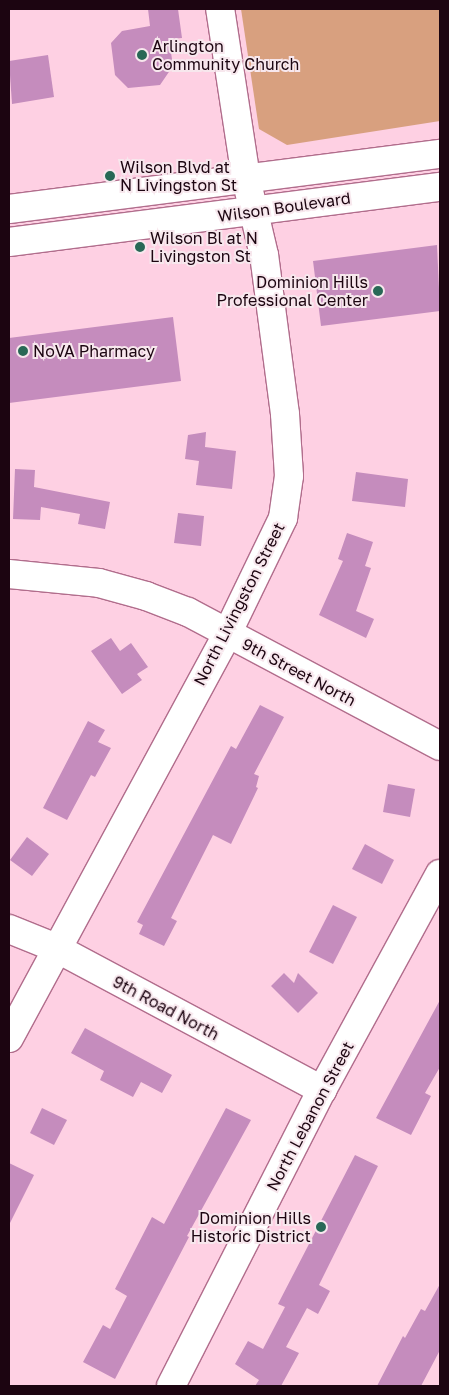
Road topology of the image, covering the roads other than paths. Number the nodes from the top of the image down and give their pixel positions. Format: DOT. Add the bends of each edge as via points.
graph roads {
  1 [pos="220,9"];
  2 [pos="440,154"];
  3 [pos="246,178"];
  4 [pos="440,187"];
  5 [pos="9,209"];
  6 [pos="253,211"];
  7 [pos="9,242"];
  8 [pos="9,574"];
  9 [pos="227,634"];
  10 [pos="440,746"];
  11 [pos="440,874"];
  12 [pos="9,929"];
  13 [pos="56,948"];
  14 [pos="9,1038"];
  15 [pos="322,1090"];
  16 [pos="170,1386"];
  1 -- 3 [label="street, North Livingston Street"];
  2 -- 3 [label="street, Wilson Boulevard"];
  3 -- 5 [label="street, Wilson Boulevard"];
  3 -- 6 [label="street, North Livingston Street"];
  4 -- 6 [label="street, Wilson Boulevard"];
  6 -- 7 [label="street, Wilson Boulevard"];
  6 -- 9 [label="street, North Livingston Street" via="266,264 289,476 283,518"];
  8 -- 9 [label="street, 9th Street North" via="65,578 123,589 188,612"];
  9 -- 10 [label="street, 9th Street North"];
  9 -- 13 [label="street, North Livingston Street"];
  11 -- 15 [label="street, North Lebanon Street"];
  12 -- 13 [label="street, 9th Road North"];
  13 -- 14 [label="street, North Livingston Street"];
  13 -- 15 [label="street, 9th Road North"];
  15 -- 16 [label="street, North Lebanon Street"];
}
